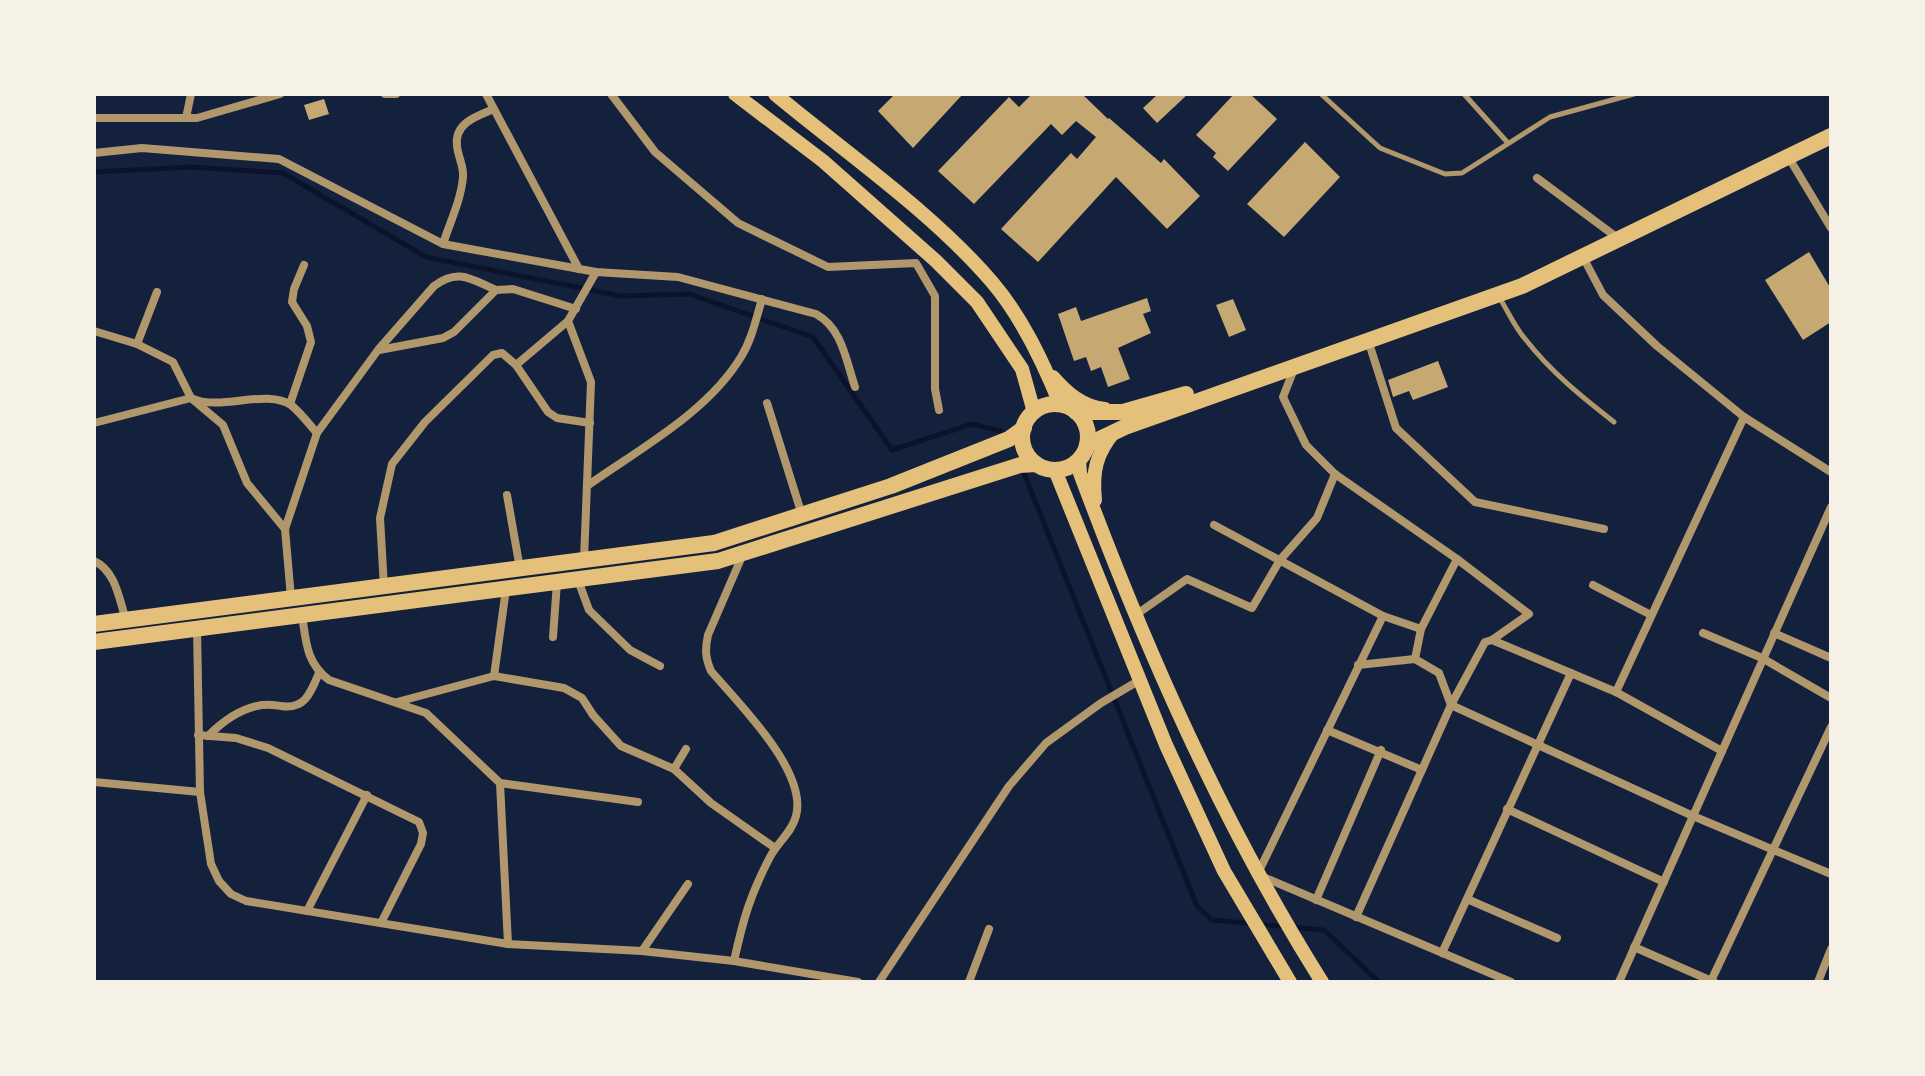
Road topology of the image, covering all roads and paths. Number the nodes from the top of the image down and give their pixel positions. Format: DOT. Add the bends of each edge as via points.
graph roads {
  1 [pos="191,94"];
  2 [pos="280,94"];
  3 [pos="385,94"];
  4 [pos="396,94"];
  5 [pos="486,94"];
  6 [pos="611,94"];
  7 [pos="735,94"];
  8 [pos="775,94"];
  9 [pos="1321,94"];
  10 [pos="1464,94"];
  11 [pos="1634,94"];
  12 [pos="494,109"];
  13 [pos="94,118"];
  14 [pos="186,118"];
  15 [pos="1831,136"];
  16 [pos="1508,143"];
  17 [pos="94,153"];
  18 [pos="1789,158"];
  19 [pos="1537,178"];
  20 [pos="1831,228"];
  21 [pos="1620,239"];
  22 [pos="443,244"];
  23 [pos="1583,257"];
  24 [pos="304,265"];
  25 [pos="579,269"];
  26 [pos="596,272"];
  27 [pos="496,290"];
  28 [pos="157,292"];
  29 [pos="1498,294"];
  30 [pos="762,299"];
  31 [pos="576,309"];
  32 [pos="568,321"];
  33 [pos="94,331"];
  34 [pos="1368,340"];
  35 [pos="137,344"];
  36 [pos="378,350"];
  37 [pos="1040,356"];
  38 [pos="516,365"];
  39 [pos="1296,365"];
  40 [pos="855,387"];
  41 [pos="191,398"];
  42 [pos="767,403"];
  43 [pos="290,404"];
  44 [pos="1060,404"];
  45 [pos="939,410"];
  46 [pos="1034,412"];
  47 [pos="1076,412"];
  48 [pos="1123,412"];
  49 [pos="1744,417"];
  50 [pos="1614,422"];
  51 [pos="94,423"];
  52 [pos="590,423"];
  53 [pos="1024,428"];
  54 [pos="1115,431"];
  55 [pos="317,433"];
  56 [pos="1083,452"];
  57 [pos="1036,464"];
  58 [pos="1055,470"];
  59 [pos="1831,472"];
  60 [pos="1335,474"];
  61 [pos="587,486"];
  62 [pos="507,495"];
  63 [pos="1831,507"];
  64 [pos="802,515"];
  65 [pos="1100,525"];
  66 [pos="1214,525"];
  67 [pos="285,529"];
  68 [pos="1604,529"];
  69 [pos="744,552"];
  70 [pos="1457,559"];
  71 [pos="584,560"];
  72 [pos="1280,560"];
  73 [pos="94,561"];
  74 [pos="520,569"];
  75 [pos="578,579"];
  76 [pos="557,582"];
  77 [pos="1593,585"];
  78 [pos="384,587"];
  79 [pos="506,588"];
  80 [pos="291,599"];
  81 [pos="1137,614"];
  82 [pos="302,615"];
  83 [pos="1651,615"];
  84 [pos="1383,616"];
  85 [pos="126,620"];
  86 [pos="94,624"];
  87 [pos="197,629"];
  88 [pos="1421,629"];
  89 [pos="1703,633"];
  90 [pos="1774,633"];
  91 [pos="553,637"];
  92 [pos="1492,640"];
  93 [pos="94,642"];
  94 [pos="1762,658"];
  95 [pos="1831,658"];
  96 [pos="1415,659"];
  97 [pos="1358,665"];
  98 [pos="660,666"];
  99 [pos="319,673"];
  100 [pos="1571,673"];
  101 [pos="494,676"];
  102 [pos="1140,680"];
  103 [pos="1616,692"];
  104 [pos="1831,698"];
  105 [pos="397,702"];
  106 [pos="1451,705"];
  107 [pos="1831,727"];
  108 [pos="1327,730"];
  109 [pos="203,735"];
  110 [pos="1537,744"];
  111 [pos="686,749"];
  112 [pos="1381,750"];
  113 [pos="1722,751"];
  114 [pos="674,769"];
  115 [pos="1422,770"];
  116 [pos="94,782"];
  117 [pos="500,783"];
  118 [pos="200,792"];
  119 [pos="367,795"];
  120 [pos="638,802"];
  121 [pos="1507,809"];
  122 [pos="1693,816"];
  123 [pos="775,848"];
  124 [pos="1773,850"];
  125 [pos="1260,874"];
  126 [pos="1831,874"];
  127 [pos="1664,882"];
  128 [pos="688,884"];
  129 [pos="1467,899"];
  130 [pos="1316,900"];
  131 [pos="307,911"];
  132 [pos="1356,917"];
  133 [pos="381,923"];
  134 [pos="989,929"];
  135 [pos="1557,938"];
  136 [pos="508,944"];
  137 [pos="1634,947"];
  138 [pos="1831,949"];
  139 [pos="642,951"];
  140 [pos="1442,953"];
  141 [pos="734,961"];
  142 [pos="1713,981"];
  143 [pos="858,982"];
  144 [pos="879,982"];
  145 [pos="969,982"];
  146 [pos="1290,982"];
  147 [pos="1322,982"];
  148 [pos="1511,982"];
  149 [pos="1619,982"];
  150 [pos="1818,982"];
  1 -- 14 [label="street"];
  2 -- 14 [label="street"];
  3 -- 4 [label="street"];
  5 -- 12 [label="street"];
  6 -- 45 [label="street" via="655,152 738,223 828,267 916,263 935,296"];
  7 -- 46 [label="main road" via="823,161 977,302 1022,369"];
  8 -- 37 [label="main road" via="946,233 994,284"];
  9 -- 16 [label="lane" via="1380,148 1445,174 1462,173"];
  10 -- 16 [label="lane"];
  11 -- 16 [label="lane" via="1550,117"];
  12 -- 22 [label="street" via="470,119 458,136 463,174"];
  12 -- 25 [label="street"];
  13 -- 14 [label="street"];
  15 -- 18 [label="highway"];
  17 -- 22 [label="street" via="142,148 279,159"];
  18 -- 20 [label="street"];
  18 -- 21 [label="highway"];
  19 -- 21 [label="street"];
  21 -- 23 [label="highway"];
  22 -- 25 [label="street"];
  23 -- 29 [label="highway"];
  23 -- 49 [label="street" via="1603,295"];
  24 -- 43 [label="street" via="292,302 311,342"];
  25 -- 26 [label="street"];
  26 -- 30 [label="street" via="678,277"];
  26 -- 31 [label="street"];
  27 -- 31 [label="street" via="513,289"];
  27 -- 36 [label="street" via="443,338"];
  27 -- 36 [label="street" via="466,276 445,278"];
  28 -- 35 [label="street"];
  29 -- 34 [label="highway"];
  29 -- 50 [label="lane" via="1523,338 1568,385"];
  30 -- 40 [label="street" via="828,320"];
  30 -- 61 [label="street" via="742,356 722,385"];
  31 -- 32 [label="street"];
  32 -- 38 [label="street"];
  32 -- 52 [label="street" via="591,382"];
  33 -- 35 [label="street"];
  34 -- 39 [label="highway"];
  34 -- 68 [label="street" via="1396,428 1475,502"];
  35 -- 41 [label="street" via="173,362"];
  36 -- 55 [label="street"];
  37 -- 44 [label="main road"];
  37 -- 48 [label="main road" via="1071,396 1094,408"];
  38 -- 52 [label="street" via="548,412"];
  38 -- 78 [label="street" via="502,353 493,355 425,422 392,464 380,518"];
  39 -- 48 [label="highway"];
  39 -- 54 [label="highway"];
  39 -- 60 [label="street" via="1283,397 1306,445"];
  41 -- 43 [label="street" via="205,404 273,399"];
  41 -- 51 [label="street"];
  41 -- 67 [label="street" via="223,425 247,483"];
  42 -- 64 [label="street"];
  43 -- 55 [label="street"];
  44 -- 46 [label="highway"];
  44 -- 47 [label="highway"];
  46 -- 53 [label="highway"];
  47 -- 48 [label="highway"];
  47 -- 56 [label="highway" via="1087,427"];
  49 -- 59 [label="street"];
  49 -- 83 [label="street"];
  52 -- 61 [label="street"];
  53 -- 57 [label="highway" via="1024,448"];
  53 -- 64 [label="highway" via="1009,439 891,486"];
  54 -- 56 [label="highway"];
  54 -- 65 [label="main road" via="1095,465"];
  55 -- 67 [label="street"];
  56 -- 58 [label="highway" via="1072,465"];
  56 -- 65 [label="main road" via="1080,473"];
  57 -- 58 [label="highway"];
  57 -- 69 [label="highway"];
  58 -- 102 [label="main road"];
  60 -- 70 [label="street"];
  60 -- 72 [label="street" via="1317,518"];
  61 -- 71 [label="street"];
  62 -- 74 [label="street"];
  63 -- 90 [label="street"];
  64 -- 71 [label="highway" via="714,543"];
  65 -- 81 [label="main road"];
  66 -- 72 [label="street"];
  67 -- 80 [label="street"];
  69 -- 75 [label="highway" via="718,561"];
  69 -- 123 [label="street" via="705,649 711,671 767,738 797,794 797,814"];
  70 -- 88 [label="street"];
  70 -- 92 [label="street" via="1529,614"];
  71 -- 74 [label="highway"];
  72 -- 81 [label="street" via="1252,608 1187,579"];
  72 -- 84 [label="street"];
  73 -- 85 [label="street" via="111,576"];
  74 -- 78 [label="highway"];
  75 -- 76 [label="highway"];
  75 -- 98 [label="street" via="589,610 630,650"];
  76 -- 79 [label="highway"];
  76 -- 91 [label="street"];
  77 -- 83 [label="street"];
  78 -- 80 [label="highway"];
  79 -- 82 [label="highway"];
  79 -- 101 [label="street"];
  80 -- 85 [label="highway"];
  81 -- 125 [label="main road" via="1200,757"];
  82 -- 87 [label="highway"];
  82 -- 99 [label="street" via="308,657"];
  83 -- 103 [label="street"];
  84 -- 88 [label="street"];
  84 -- 97 [label="street"];
  85 -- 86 [label="highway"];
  87 -- 93 [label="highway"];
  87 -- 109 [label="street"];
  88 -- 96 [label="street"];
  89 -- 94 [label="street"];
  90 -- 94 [label="street"];
  90 -- 95 [label="street"];
  92 -- 100 [label="street"];
  92 -- 106 [label="street" via="1485,642"];
  94 -- 104 [label="street"];
  94 -- 113 [label="street"];
  96 -- 97 [label="street"];
  96 -- 106 [label="street" via="1439,673"];
  97 -- 108 [label="street"];
  99 -- 105 [label="street"];
  99 -- 109 [label="street" via="302,703 259,705"];
  100 -- 103 [label="street"];
  100 -- 110 [label="street"];
  101 -- 105 [label="street"];
  101 -- 114 [label="street" via="564,688 582,698 621,746"];
  102 -- 144 [label="street" via="1046,743 1009,786"];
  102 -- 146 [label="main road" via="1224,871"];
  103 -- 113 [label="street"];
  105 -- 117 [label="street" via="426,713"];
  106 -- 110 [label="street"];
  106 -- 115 [label="street"];
  107 -- 124 [label="street"];
  108 -- 112 [label="street"];
  108 -- 125 [label="street"];
  109 -- 118 [label="street"];
  109 -- 119 [label="street" via="268,748"];
  110 -- 121 [label="street"];
  110 -- 122 [label="street"];
  111 -- 114 [label="street"];
  112 -- 115 [label="street"];
  112 -- 130 [label="street"];
  113 -- 122 [label="street"];
  114 -- 123 [label="street"];
  115 -- 132 [label="street"];
  116 -- 118 [label="street"];
  117 -- 120 [label="street"];
  117 -- 136 [label="street"];
  118 -- 131 [label="street" via="211,864 219,881 246,901"];
  119 -- 131 [label="street"];
  119 -- 133 [label="street" via="419,822 423,833"];
  121 -- 127 [label="street"];
  121 -- 129 [label="street"];
  122 -- 124 [label="street"];
  122 -- 127 [label="street"];
  123 -- 141 [label="street" via="744,912"];
  124 -- 126 [label="street"];
  124 -- 142 [label="street"];
  125 -- 130 [label="street"];
  125 -- 147 [label="main road"];
  127 -- 137 [label="street"];
  128 -- 139 [label="street"];
  129 -- 135 [label="street"];
  129 -- 140 [label="street"];
  130 -- 132 [label="street"];
  131 -- 133 [label="street"];
  132 -- 140 [label="street"];
  133 -- 136 [label="street"];
  134 -- 145 [label="street"];
  136 -- 139 [label="street"];
  137 -- 142 [label="street"];
  137 -- 149 [label="street"];
  138 -- 150 [label="street"];
  139 -- 141 [label="street"];
  140 -- 148 [label="street"];
  141 -- 143 [label="street"];
}
